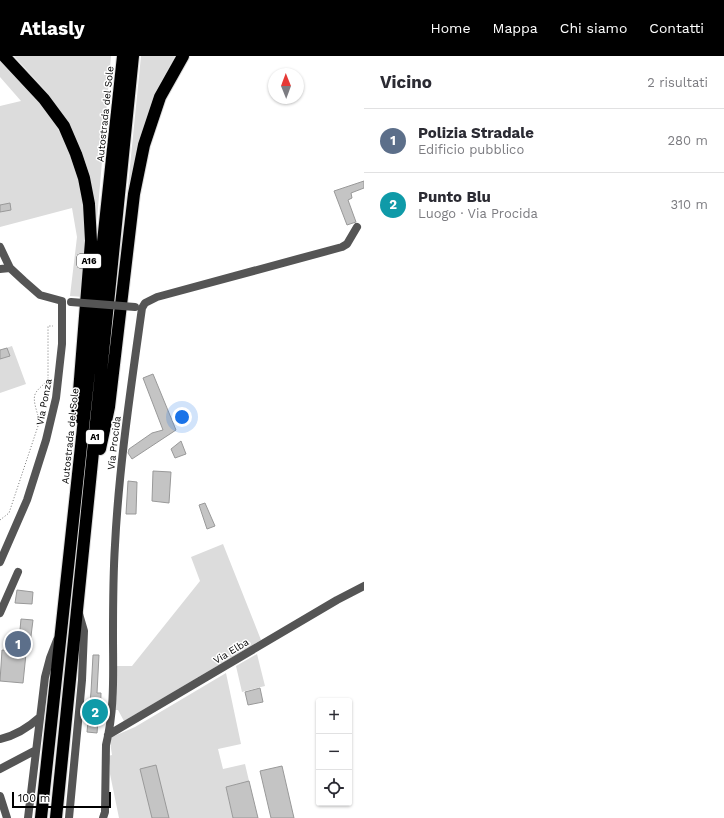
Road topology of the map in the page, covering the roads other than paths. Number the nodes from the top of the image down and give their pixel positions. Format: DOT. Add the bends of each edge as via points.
graph roads {
  1 [pos="4,56"];
  2 [pos="123,56"];
  3 [pos="133,56"];
  4 [pos="183,56"];
  5 [pos="357,227"];
  6 [pos="0,247"];
  7 [pos="10,268"];
  8 [pos="0,269"];
  9 [pos="62,301"];
  10 [pos="138,307"];
  11 [pos="76,492"];
  12 [pos="89,493"];
  13 [pos="0,562"];
  14 [pos="18,572"];
  15 [pos="364,586"];
  16 [pos="78,607"];
  17 [pos="0,613"];
  18 [pos="61,632"];
  19 [pos="40,717"];
  20 [pos="108,735"];
  21 [pos="0,739"];
  22 [pos="36,750"];
  23 [pos="0,769"];
  24 [pos="0,796"];
  25 [pos="8,818"];
  26 [pos="28,818"];
  27 [pos="41,818"];
  28 [pos="56,818"];
  29 [pos="69,818"];
  30 [pos="103,818"];
  1 -- 11 [label="highway, A16" via="64,126 84,178 89,204 91,240 78,404"];
  2 -- 11 [label="highway, Autostrada del Sole / A1"];
  3 -- 12 [label="highway, A1"];
  4 -- 12 [label="highway" via="160,97 144,145 134,194 109,407"];
  5 -- 10 [label="street" via="347,244 342,247 157,297"];
  6 -- 7 [label="street"];
  7 -- 8 [label="street"];
  7 -- 9 [label="street" via="40,295"];
  9 -- 10 [label="street, bridge"];
  9 -- 13 [label="street, Via Ponza" via="62,344 56,398 27,500"];
  10 -- 20 [label="street, Via Procida" via="115,545 113,694"];
  11 -- 18 [label="highway, Autostrada del Sole / A1"];
  12 -- 16 [label="highway, A1"];
  14 -- 17 [label="street"];
  15 -- 20 [label="street, Via Elba"];
  16 -- 28 [label="highway, A1"];
  16 -- 29 [label="street" via="84,630 82,680"];
  18 -- 19 [label="street" via="45,677"];
  18 -- 27 [label="highway, Autostrada del Sole / A1"];
  19 -- 21 [label="street" via="32,724"];
  19 -- 22 [label="street"];
  20 -- 30 [label="street, Via Procida"];
  22 -- 23 [label="street"];
  22 -- 26 [label="street"];
  24 -- 25 [label="street"];
}
